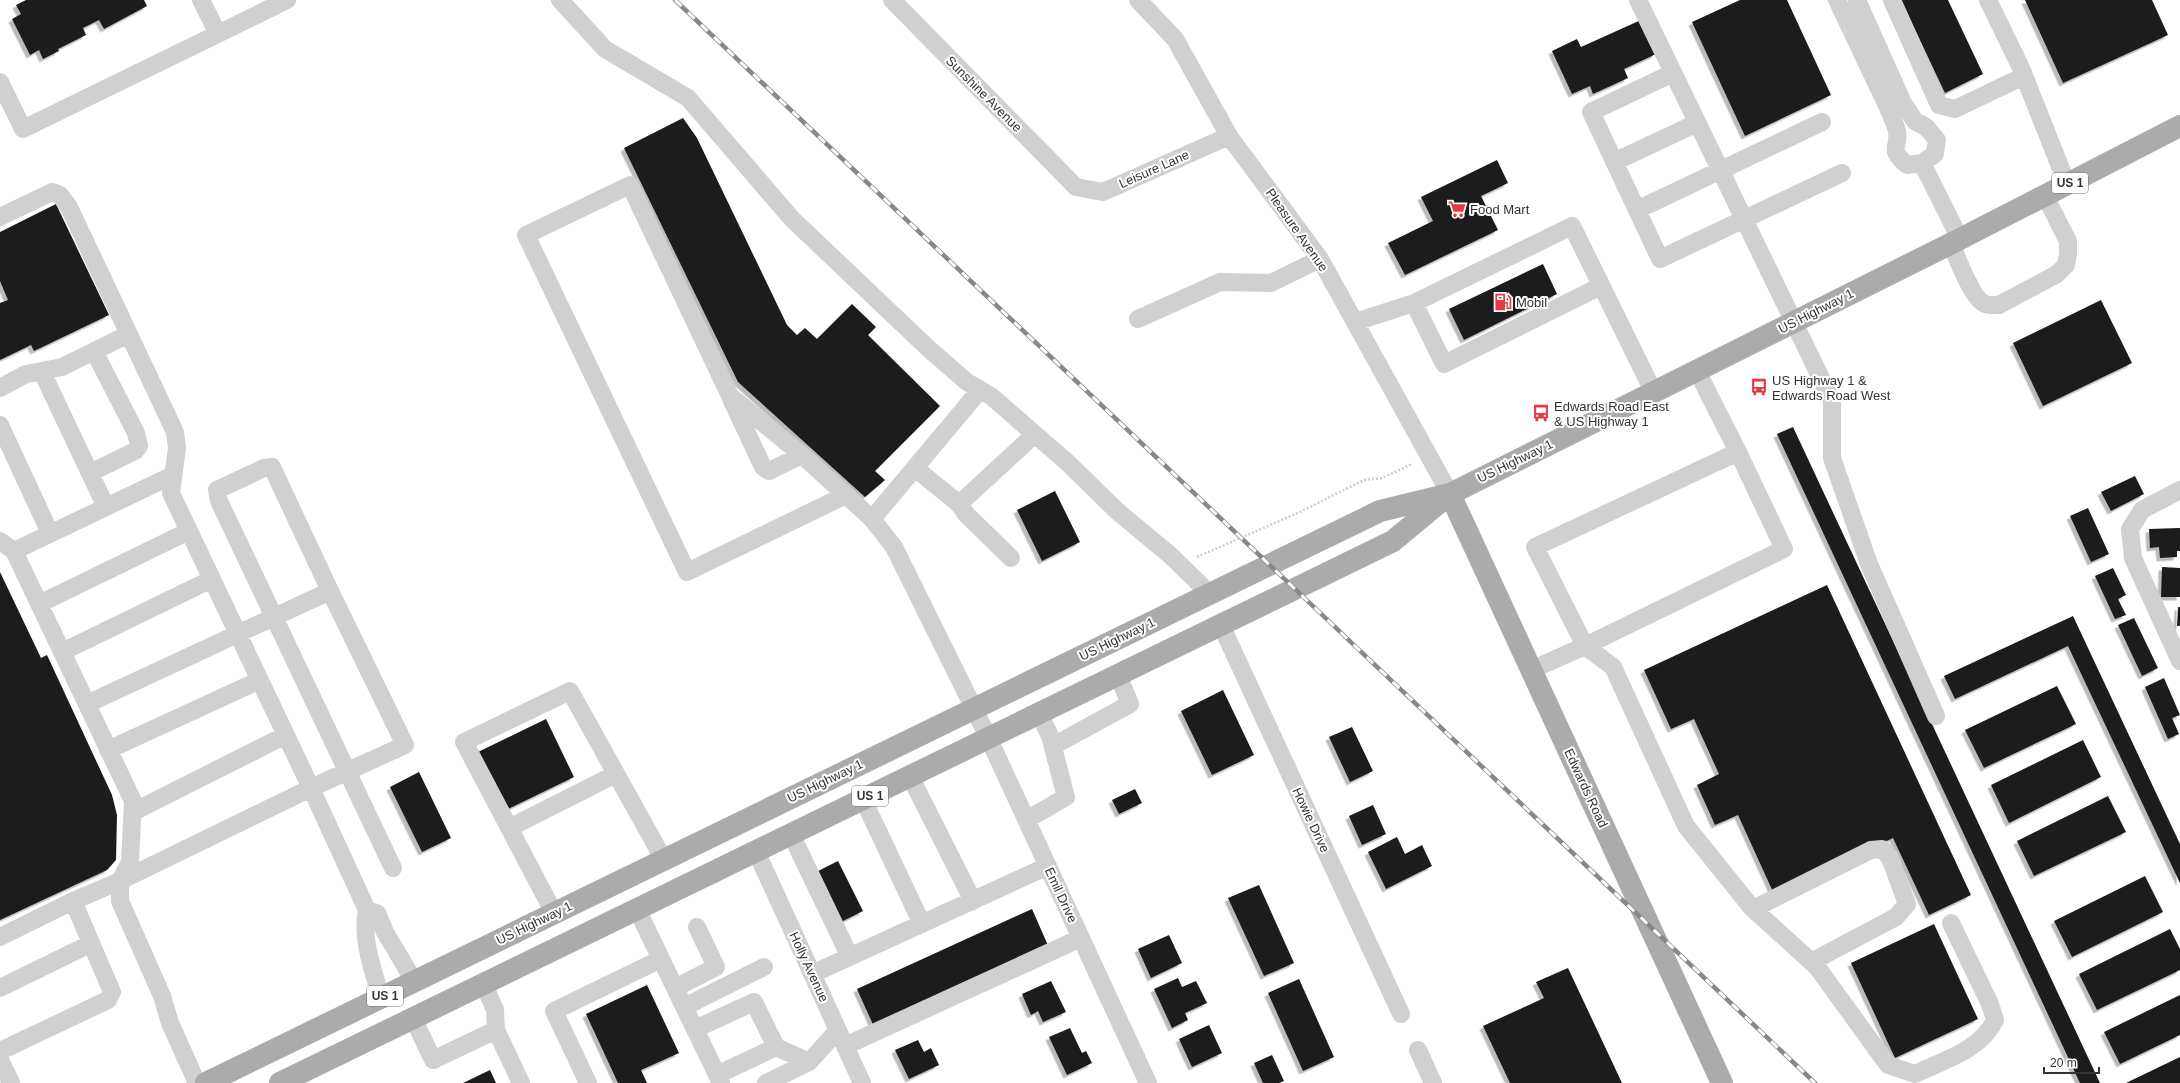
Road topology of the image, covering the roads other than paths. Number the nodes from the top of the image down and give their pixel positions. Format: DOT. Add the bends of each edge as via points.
graph roads {
  1 [pos="201,0"];
  2 [pos="560,0"];
  3 [pos="892,0"];
  4 [pos="1138,0"];
  5 [pos="1638,0"];
  6 [pos="1836,0"];
  7 [pos="1857,0"];
  8 [pos="1892,0"];
  9 [pos="1988,0"];
  10 [pos="283,1"];
  11 [pos="218,34"];
  12 [pos="1673,73"];
  13 [pos="2024,76"];
  14 [pos="0,82"];
  15 [pos="1896,106"];
  16 [pos="1822,122"];
  17 [pos="1697,123"];
  18 [pos="2180,126"];
  19 [pos="1229,136"];
  20 [pos="1614,162"];
  21 [pos="1922,163"];
  22 [pos="1720,171"];
  23 [pos="1842,174"];
  24 [pos="2067,184"];
  25 [pos="1076,187"];
  26 [pos="2045,196"];
  27 [pos="1637,210"];
  28 [pos="0,217"];
  29 [pos="1743,220"];
  30 [pos="1956,242"];
  31 [pos="1320,258"];
  32 [pos="1601,286"];
  33 [pos="1414,303"];
  34 [pos="1138,319"];
  35 [pos="1355,322"];
  36 [pos="1793,323"];
  37 [pos="129,334"];
  38 [pos="94,351"];
  39 [pos="1697,371"];
  40 [pos="42,372"];
  41 [pos="0,388"];
  42 [pos="980,390"];
  43 [pos="1654,392"];
  44 [pos="730,396"];
  45 [pos="0,425"];
  46 [pos="1035,434"];
  47 [pos="1738,452"];
  48 [pos="802,455"];
  49 [pos="915,468"];
  50 [pos="90,473"];
  51 [pos="173,474"];
  52 [pos="2180,490"];
  53 [pos="1450,494"];
  54 [pos="846,495"];
  55 [pos="959,504"];
  56 [pos="106,507"];
  57 [pos="872,519"];
  58 [pos="189,531"];
  59 [pos="50,533"];
  60 [pos="7,546"];
  61 [pos="1012,558"];
  62 [pos="212,579"];
  63 [pos="330,591"];
  64 [pos="1210,594"];
  65 [pos="39,604"];
  66 [pos="275,618"];
  67 [pos="1221,625"];
  68 [pos="238,635"];
  69 [pos="1585,646"];
  70 [pos="62,652"];
  71 [pos="2180,660"];
  72 [pos="1531,670"];
  73 [pos="1118,674"];
  74 [pos="260,680"];
  75 [pos="87,704"];
  76 [pos="974,708"];
  77 [pos="1039,713"];
  78 [pos="1936,716"];
  79 [pos="286,735"];
  80 [pos="988,737"];
  81 [pos="1053,746"];
  82 [pos="108,750"];
  83 [pos="346,772"];
  84 [pos="616,774"];
  85 [pos="910,776"];
  86 [pos="311,788"];
  87 [pos="863,799"];
  88 [pos="132,812"];
  89 [pos="1026,820"];
  90 [pos="510,828"];
  91 [pos="790,834"];
  92 [pos="756,851"];
  93 [pos="664,860"];
  94 [pos="1048,866"];
  95 [pos="393,868"];
  96 [pos="120,881"];
  97 [pos="73,901"];
  98 [pos="973,901"];
  99 [pos="637,909"];
  100 [pos="1753,909"];
  101 [pos="367,910"];
  102 [pos="554,913"];
  103 [pos="1951,923"];
  104 [pos="922,924"];
  105 [pos="697,927"];
  106 [pos="0,937"];
  107 [pos="1081,938"];
  108 [pos="90,944"];
  109 [pos="850,957"];
  110 [pos="534,959"];
  111 [pos="661,959"];
  112 [pos="1811,962"];
  113 [pos="764,967"];
  114 [pos="812,974"];
  115 [pos="414,981"];
  116 [pos="484,984"];
  117 [pos="0,988"];
  118 [pos="675,988"];
  119 [pos="380,998"];
  120 [pos="684,1006"];
  121 [pos="1401,1014"];
  122 [pos="413,1018"];
  123 [pos="695,1028"];
  124 [pos="496,1030"];
  125 [pos="842,1038"];
  126 [pos="776,1047"];
  127 [pos="0,1050"];
  128 [pos="1418,1050"];
  129 [pos="0,1060"];
  130 [pos="809,1062"];
  131 [pos="719,1079"];
  132 [pos="287,1082"];
  133 [pos="11,1083"];
  134 [pos="197,1083"];
  135 [pos="206,1083"];
  136 [pos="521,1083"];
  137 [pos="588,1083"];
  138 [pos="766,1083"];
  139 [pos="862,1083"];
  140 [pos="1148,1083"];
  141 [pos="1433,1083"];
  142 [pos="1722,1083"];
  1 -- 11 [label="street"];
  2 -- 42 [label="street" via="605,49 688,98 792,219 929,348 967,382"];
  3 -- 25 [label="street, Sunshine Avenue"];
  4 -- 19 [label="street, Pleasure Avenue" via="1175,39"];
  5 -- 12 [label="street"];
  6 -- 15 [label="street"];
  7 -- 15 [label="street"];
  8 -- 13 [label="street" via="1939,105 1955,109"];
  9 -- 13 [label="street"];
  10 -- 11 [label="street"];
  11 -- 14 [label="street" via="23,129"];
  12 -- 17 [label="street"];
  12 -- 20 [label="street" via="1591,112"];
  13 -- 24 [label="street"];
  15 -- 21 [label="street" via="1897,132 1894,147 1898,158 1907,165"];
  15 -- 21 [label="street" via="1926,127 1937,140 1935,154"];
  16 -- 22 [label="street"];
  17 -- 20 [label="street"];
  17 -- 22 [label="street"];
  18 -- 24 [label="main road, US Highway 1 / US 1"];
  19 -- 25 [label="street, Leisure Lane" via="1103,192"];
  19 -- 31 [label="street, Pleasure Avenue"];
  20 -- 27 [label="street"];
  21 -- 30 [label="street"];
  22 -- 27 [label="street"];
  22 -- 29 [label="street"];
  23 -- 29 [label="street"];
  24 -- 26 [label="main road, US Highway 1 / US 1"];
  26 -- 30 [label="main road, US Highway 1 / US 1"];
  26 -- 30 [label="street" via="2068,241 2066,265 2058,274 1999,305 1982,302 1974,292"];
  27 -- 29 [label="street" via="1660,259"];
  28 -- 37 [label="street" via="52,192 60,195"];
  29 -- 36 [label="street"];
  30 -- 36 [label="main road, US Highway 1 / US 1"];
  31 -- 34 [label="street" via="1271,283 1220,282"];
  31 -- 35 [label="street, Pleasure Avenue"];
  32 -- 33 [label="street" via="1572,226"];
  32 -- 33 [label="street" via="1444,364"];
  32 -- 43 [label="street"];
  33 -- 35 [label="street"];
  35 -- 53 [label="street, Pleasure Avenue"];
  36 -- 39 [label="main road, US Highway 1 / US 1"];
  36 -- 78 [label="street" via="1832,402 1832,458 1869,564"];
  37 -- 38 [label="street"];
  37 -- 51 [label="street" via="175,432 177,448"];
  38 -- 40 [label="street" via="62,367"];
  38 -- 50 [label="street" via="136,434 139,446 135,452"];
  39 -- 43 [label="main road, US Highway 1 / US 1"];
  39 -- 47 [label="street"];
  40 -- 41 [label="street" via="26,374"];
  40 -- 50 [label="street"];
  42 -- 46 [label="street" via="991,396"];
  42 -- 49 [label="street"];
  43 -- 53 [label="main road, US Highway 1 / US 1"];
  44 -- 48 [label="street, Emil Drive"];
  44 -- 48 [label="street" via="763,467 769,471"];
  44 -- 54 [label="street" via="630,185 526,235 687,572"];
  45 -- 59 [label="street"];
  46 -- 55 [label="street"];
  46 -- 64 [label="street"];
  47 -- 69 [label="street" via="1784,549"];
  47 -- 69 [label="street" via="1535,547"];
  48 -- 54 [label="street, Emil Drive"];
  49 -- 55 [label="street"];
  49 -- 57 [label="street"];
  50 -- 56 [label="street"];
  51 -- 56 [label="street"];
  51 -- 58 [label="street" via="171,493"];
  52 -- 71 [label="street" via="2142,510 2130,529 2133,558"];
  53 -- 64 [label="main road, US Highway 1 / US 1" via="1380,511"];
  53 -- 67 [label="main road, US Highway 1 / US 1" via="1393,541"];
  53 -- 72 [label="main road, Edwards Road"];
  54 -- 57 [label="street, Emil Drive"];
  55 -- 61 [label="street" via="966,514"];
  56 -- 59 [label="street"];
  57 -- 76 [label="street, Emil Drive" via="894,547"];
  58 -- 62 [label="street"];
  58 -- 65 [label="street"];
  59 -- 60 [label="street"];
  60 -- 65 [label="street"];
  62 -- 68 [label="street"];
  62 -- 70 [label="street"];
  63 -- 66 [label="street"];
  63 -- 66 [label="street" via="272,467 264,468 217,490 219,501"];
  63 -- 83 [label="street" via="405,745"];
  64 -- 76 [label="main road, US Highway 1 / US 1"];
  65 -- 70 [label="street"];
  66 -- 68 [label="street"];
  66 -- 83 [label="street"];
  67 -- 73 [label="main road, US Highway 1 / US 1"];
  67 -- 121 [label="street, Howie Drive"];
  68 -- 74 [label="street"];
  68 -- 75 [label="street"];
  69 -- 72 [label="street"];
  69 -- 100 [label="street" via="1613,667 1686,826"];
  70 -- 75 [label="street"];
  72 -- 142 [label="main road, Edwards Road"];
  73 -- 77 [label="main road, US Highway 1 / US 1"];
  73 -- 81 [label="street" via="1130,704"];
  74 -- 79 [label="street"];
  74 -- 82 [label="street"];
  75 -- 82 [label="street"];
  76 -- 80 [label="street, Emil Drive"];
  76 -- 93 [label="main road, US Highway 1 / US 1"];
  77 -- 80 [label="main road, US Highway 1 / US 1"];
  77 -- 81 [label="street"];
  79 -- 86 [label="street"];
  79 -- 88 [label="street"];
  80 -- 85 [label="main road, US Highway 1 / US 1"];
  80 -- 89 [label="street, Emil Drive"];
  81 -- 89 [label="street" via="1066,796"];
  82 -- 88 [label="street" via="133,801"];
  83 -- 86 [label="street"];
  83 -- 95 [label="street"];
  84 -- 90 [label="street"];
  84 -- 90 [label="street" via="570,690 464,742"];
  84 -- 93 [label="street"];
  85 -- 87 [label="main road, US Highway 1 / US 1"];
  85 -- 98 [label="street"];
  86 -- 96 [label="street"];
  86 -- 101 [label="street"];
  87 -- 91 [label="main road, US Highway 1 / US 1"];
  87 -- 104 [label="street"];
  88 -- 96 [label="street" via="130,862"];
  89 -- 94 [label="street, Emil Drive"];
  90 -- 102 [label="street"];
  91 -- 92 [label="main road, US Highway 1 / US 1"];
  91 -- 109 [label="street"];
  92 -- 99 [label="main road, US Highway 1 / US 1"];
  92 -- 114 [label="street, Holly Avenue"];
  93 -- 102 [label="main road, US Highway 1 / US 1"];
  94 -- 98 [label="street"];
  94 -- 107 [label="street, Emil Drive"];
  96 -- 97 [label="street"];
  96 -- 134 [label="street" via="120,901"];
  97 -- 106 [label="street"];
  97 -- 108 [label="street"];
  98 -- 104 [label="street"];
  99 -- 110 [label="main road, US Highway 1 / US 1"];
  99 -- 111 [label="street"];
  100 -- 112 [label="street"];
  100 -- 112 [label="street" via="1871,850 1882,849 1890,858 1907,904 1896,917"];
  101 -- 115 [label="street" via="377,913 385,932"];
  101 -- 119 [label="street" via="365,937"];
  102 -- 110 [label="main road" via="538,933 533,946"];
  102 -- 115 [label="main road, US Highway 1 / US 1"];
  103 -- 112 [label="street" via="1990,1004 1995,1020 1989,1033 1976,1044 1915,1074 1888,1065"];
  104 -- 109 [label="street"];
  105 -- 118 [label="street" via="716,967"];
  107 -- 125 [label="street"];
  107 -- 140 [label="street, Emil Drive"];
  108 -- 117 [label="street"];
  108 -- 127 [label="street" via="112,992 108,1000"];
  109 -- 114 [label="street"];
  110 -- 116 [label="main road, US Highway 1 / US 1"];
  111 -- 118 [label="street"];
  111 -- 137 [label="street" via="554,1011"];
  113 -- 120 [label="street"];
  114 -- 125 [label="street, Holly Avenue"];
  115 -- 119 [label="main road, US Highway 1 / US 1"];
  116 -- 122 [label="main road, US Highway 1 / US 1"];
  116 -- 124 [label="street" via="495,1010"];
  118 -- 120 [label="street"];
  119 -- 135 [label="main road, US Highway 1 / US 1"];
  120 -- 123 [label="street"];
  122 -- 124 [label="street" via="433,1060"];
  122 -- 132 [label="main road, US Highway 1 / US 1"];
  123 -- 126 [label="street" via="754,1002"];
  123 -- 131 [label="street"];
  124 -- 136 [label="street"];
  125 -- 130 [label="street"];
  125 -- 139 [label="street, Holly Avenue"];
  126 -- 130 [label="street"];
  126 -- 131 [label="street"];
  128 -- 141 [label="street"];
  129 -- 133 [label="street"];
  130 -- 138 [label="street"];
}
